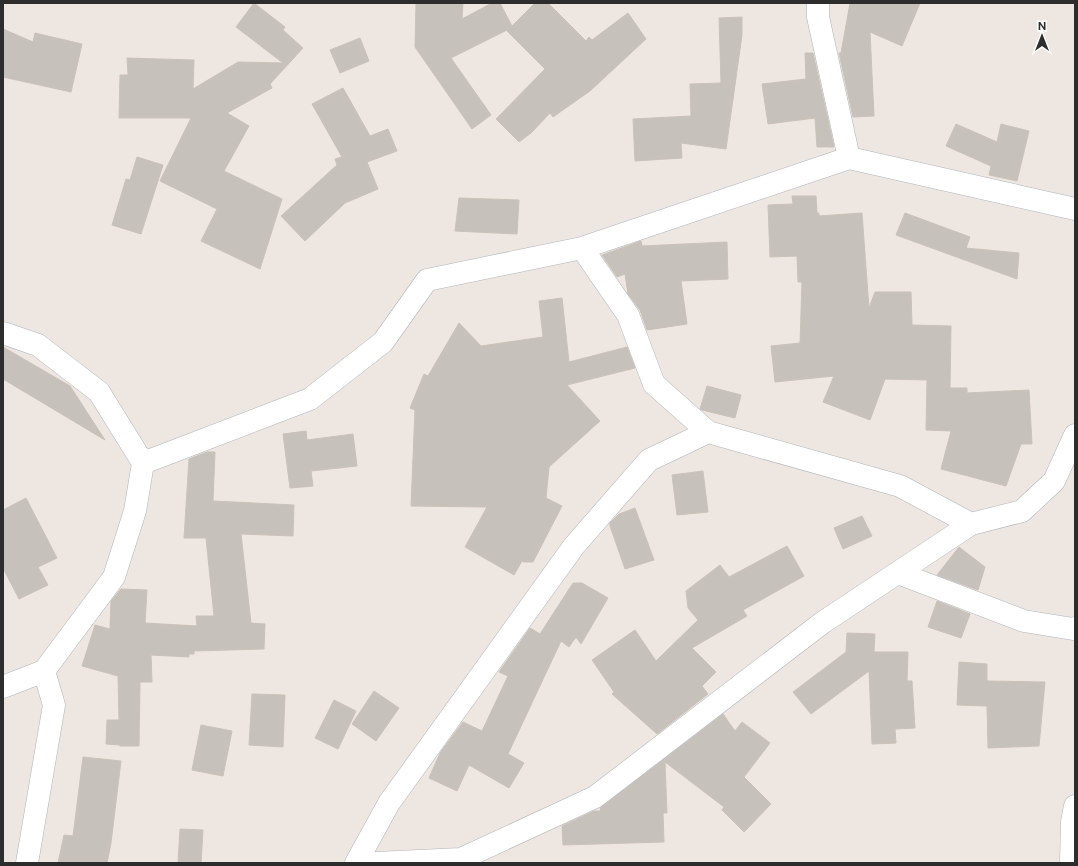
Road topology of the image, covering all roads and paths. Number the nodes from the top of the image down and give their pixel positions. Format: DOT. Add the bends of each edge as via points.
graph roads {
  1 [pos="818,3"];
  2 [pos="848,158"];
  3 [pos="1075,209"];
  4 [pos="582,248"];
  5 [pos="3,333"];
  6 [pos="708,432"];
  7 [pos="1075,434"];
  8 [pos="143,463"];
  9 [pos="971,524"];
  10 [pos="898,572"];
  11 [pos="1074,635"];
  12 [pos="44,671"];
  13 [pos="3,687"];
  14 [pos="1075,806"];
  15 [pos="399,862"];
  16 [pos="27,863"];
  17 [pos="356,863"];
  18 [pos="376,863"];
  19 [pos="1070,863"];
  1 -- 2 [label="street" via="818,17"];
  2 -- 3 [label="street"];
  2 -- 4 [label="street"];
  4 -- 6 [label="street" via="628,315 654,384"];
  4 -- 8 [label="street" via="427,280 383,342 310,398"];
  5 -- 8 [label="street" via="38,344 99,392"];
  6 -- 9 [label="street" via="900,486"];
  6 -- 17 [label="street" via="649,460 574,546 389,803"];
  7 -- 9 [label="street" via="1054,481 1022,511"];
  8 -- 12 [label="street" via="135,511 114,577"];
  9 -- 10 [label="street"];
  10 -- 11 [label="street" via="1024,621"];
  10 -- 15 [label="street" via="822,623 595,797 461,859"];
  12 -- 13 [label="street"];
  12 -- 16 [label="street" via="54,705"];
  14 -- 19 [label="street"];
  15 -- 18 [label="street"];
}
